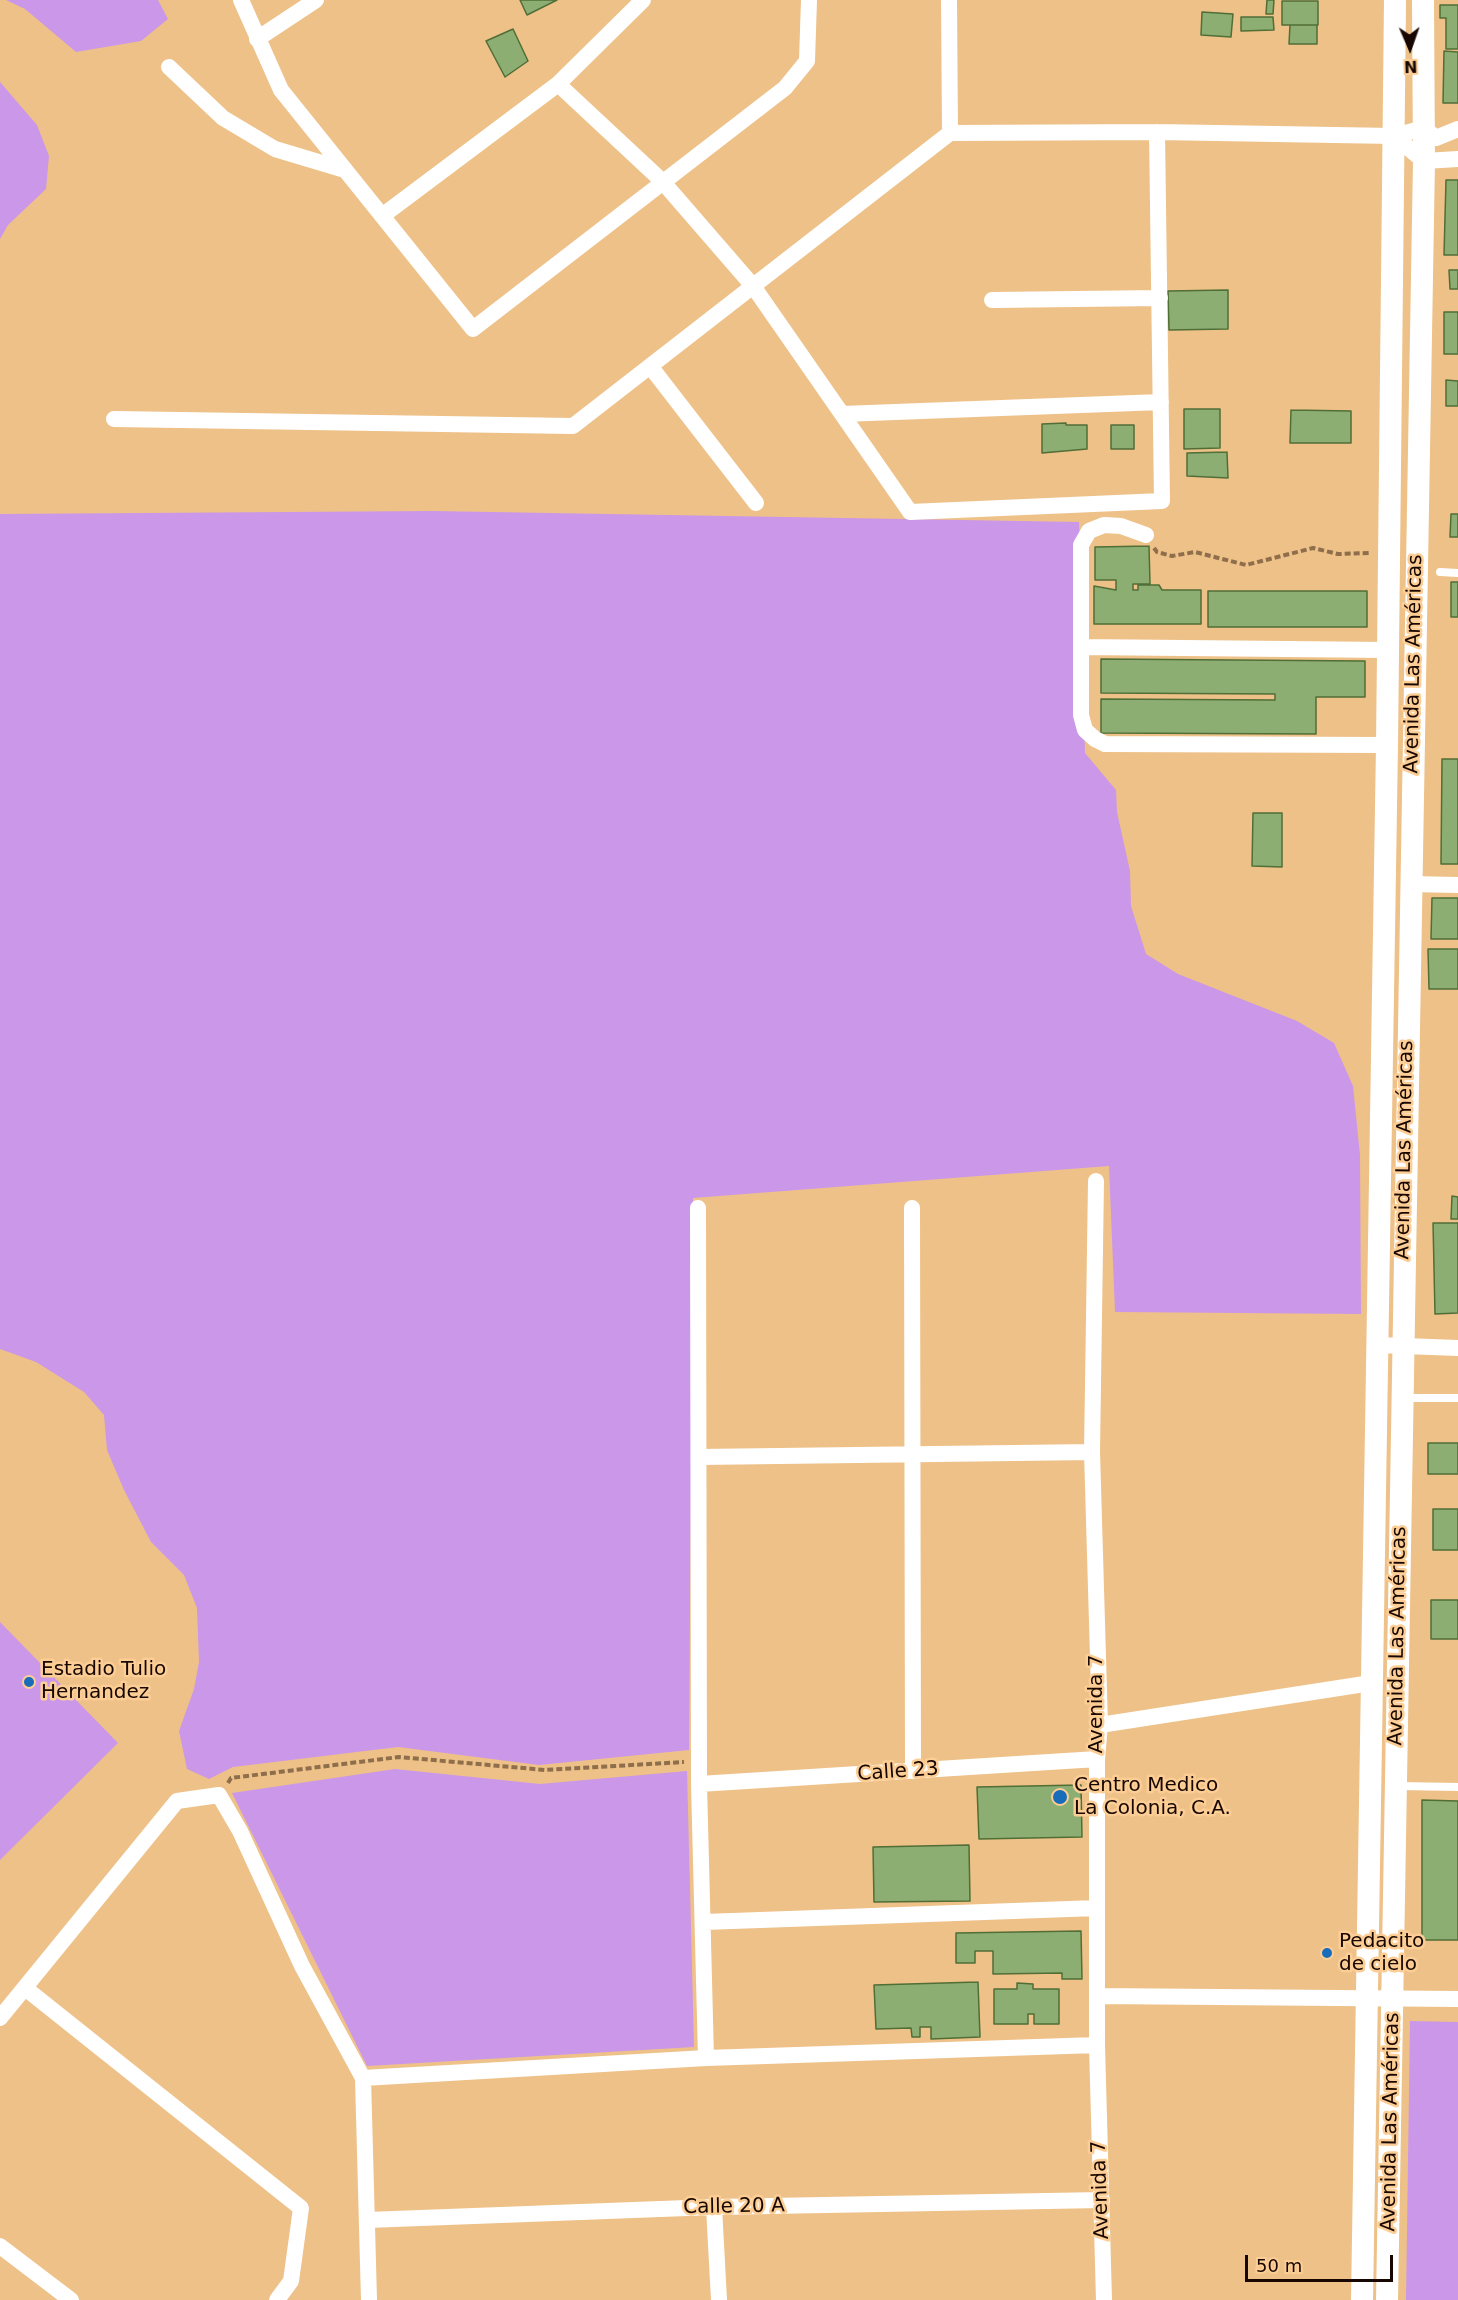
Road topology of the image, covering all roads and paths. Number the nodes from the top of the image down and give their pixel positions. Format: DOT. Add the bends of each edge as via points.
graph roads {
  1 [pos="241,0"];
  2 [pos="316,0"];
  3 [pos="643,0"];
  4 [pos="809,0"];
  5 [pos="949,0"];
  6 [pos="1395,0"];
  7 [pos="1424,0"];
  8 [pos="257,39"];
  9 [pos="169,67"];
  10 [pos="558,84"];
  11 [pos="1424,128"];
  12 [pos="1458,129"];
  13 [pos="1157,132"];
  14 [pos="950,133"];
  15 [pos="1394,136"];
  16 [pos="1458,159"];
  17 [pos="1424,160"];
  18 [pos="345,170"];
  19 [pos="663,181"];
  20 [pos="382,216"];
  21 [pos="753,286"];
  22 [pos="1160,298"];
  23 [pos="992,300"];
  24 [pos="650,366"];
  25 [pos="1161,402"];
  26 [pos="842,414"];
  27 [pos="114,419"];
  28 [pos="756,503"];
  29 [pos="1146,535"];
  30 [pos="1389,553"];
  31 [pos="1440,572"];
  32 [pos="1458,573"];
  33 [pos="1081,647"];
  34 [pos="1388,650"];
  35 [pos="1387,745"];
  36 [pos="1410,884"];
  37 [pos="1458,885"];
  38 [pos="1096,1181"];
  39 [pos="698,1208"];
  40 [pos="912,1208"];
  41 [pos="1377,1345"];
  42 [pos="1401,1346"];
  43 [pos="1458,1348"];
  44 [pos="1458,1398"];
  45 [pos="1401,1399"];
  46 [pos="1092,1452"];
  47 [pos="911,1454"];
  48 [pos="700,1457"];
  49 [pos="1371,1683"];
  50 [pos="1100,1725"];
  51 [pos="1097,1759"];
  52 [pos="699,1761"];
  53 [pos="913,1771"];
  54 [pos="699,1784"];
  55 [pos="1397,1786"];
  56 [pos="1458,1787"];
  57 [pos="219,1795"];
  58 [pos="1097,1908"];
  59 [pos="704,1922"];
  60 [pos="25,1988"];
  61 [pos="1097,1996"];
  62 [pos="1367,1997"];
  63 [pos="1394,1998"];
  64 [pos="1458,1999"];
  65 [pos="0,2018"];
  66 [pos="1097,2045"];
  67 [pos="706,2058"];
  68 [pos="363,2078"];
  69 [pos="1102,2200"];
  70 [pos="714,2207"];
  71 [pos="367,2220"];
  72 [pos="0,2246"];
  73 [pos="71,2300"];
  74 [pos="277,2300"];
  75 [pos="369,2300"];
  76 [pos="719,2300"];
  77 [pos="1104,2300"];
  78 [pos="1362,2300"];
  79 [pos="1387,2300"];
  1 -- 8 [label="street"];
  2 -- 8 [label="street"];
  3 -- 10 [label="street"];
  4 -- 19 [label="street" via="807,61 785,88"];
  5 -- 14 [label="street"];
  6 -- 15 [label="main road, Avenida Las Américas"];
  7 -- 11 [label="main road, Avenida Las Américas"];
  8 -- 18 [label="street" via="281,90"];
  9 -- 18 [label="street" via="223,118 275,149"];
  10 -- 19 [label="street"];
  10 -- 20 [label="street"];
  11 -- 12 [label="street" via="1436,138"];
  11 -- 15 [label="street"];
  11 -- 17 [label="main road, Avenida Las Américas"];
  13 -- 14 [label="street"];
  13 -- 15 [label="street"];
  13 -- 22 [label="street"];
  14 -- 21 [label="street"];
  15 -- 17 [label="street"];
  15 -- 30 [label="main road, Avenida Las Américas"];
  16 -- 17 [label="street"];
  17 -- 36 [label="main road, Avenida Las Américas"];
  18 -- 20 [label="street"];
  19 -- 20 [label="street" via="473,329"];
  19 -- 21 [label="street"];
  21 -- 24 [label="street"];
  21 -- 26 [label="street"];
  22 -- 23 [label="street"];
  22 -- 25 [label="street"];
  24 -- 27 [label="street" via="573,426"];
  24 -- 28 [label="street"];
  25 -- 26 [label="street"];
  25 -- 26 [label="street" via="1162,501 910,512"];
  29 -- 30 [label="path" via="1157,552 1172,556 1195,552 1246,565 1313,548 1338,554"];
  29 -- 33 [label="street" via="1122,526 1104,525 1089,531 1081,545"];
  30 -- 34 [label="main road, Avenida Las Américas"];
  31 -- 32 [label="lane"];
  33 -- 34 [label="street"];
  33 -- 35 [label="street" via="1081,714 1085,730 1105,744"];
  34 -- 35 [label="main road, Avenida Las Américas"];
  35 -- 41 [label="main road, Avenida Las Américas"];
  36 -- 37 [label="street"];
  36 -- 42 [label="main road, Avenida Las Américas"];
  38 -- 46 [label="street, Avenida 7"];
  39 -- 48 [label="street"];
  40 -- 47 [label="street"];
  41 -- 42 [label="street"];
  41 -- 49 [label="main road, Avenida Las Américas"];
  42 -- 43 [label="street"];
  42 -- 45 [label="main road, Avenida Las Américas"];
  44 -- 45 [label="lane"];
  45 -- 55 [label="main road, Avenida Las Américas"];
  46 -- 47 [label="street"];
  46 -- 50 [label="street, Avenida 7"];
  47 -- 48 [label="street"];
  47 -- 53 [label="street"];
  48 -- 52 [label="street"];
  49 -- 50 [label="street"];
  49 -- 62 [label="main road, Avenida Las Américas"];
  50 -- 51 [label="street, Avenida 7"];
  51 -- 53 [label="street, Calle 23"];
  51 -- 58 [label="street, Avenida 7"];
  52 -- 54 [label="street"];
  52 -- 57 [label="path" via="545,1770 399,1757 231,1779"];
  53 -- 54 [label="street, Calle 23"];
  54 -- 59 [label="street"];
  55 -- 56 [label="lane"];
  55 -- 63 [label="main road, Avenida Las Américas"];
  57 -- 60 [label="street" via="177,1801"];
  57 -- 68 [label="street" via="240,1831 302,1966"];
  58 -- 59 [label="street"];
  58 -- 61 [label="street, Avenida 7"];
  59 -- 67 [label="street"];
  60 -- 65 [label="street"];
  60 -- 74 [label="street" via="301,2208 291,2281"];
  61 -- 62 [label="street"];
  61 -- 66 [label="street, Avenida 7"];
  62 -- 63 [label="street"];
  62 -- 78 [label="main road, Avenida Las Américas"];
  63 -- 64 [label="street"];
  63 -- 79 [label="main road, Avenida Las Américas"];
  66 -- 67 [label="street"];
  66 -- 69 [label="street, Avenida 7"];
  67 -- 68 [label="street"];
  68 -- 71 [label="street"];
  69 -- 70 [label="street, Calle 20 A"];
  69 -- 77 [label="street, Avenida 7"];
  70 -- 71 [label="street, Calle 20 A"];
  70 -- 76 [label="street"];
  71 -- 75 [label="street"];
  72 -- 73 [label="street"];
}
